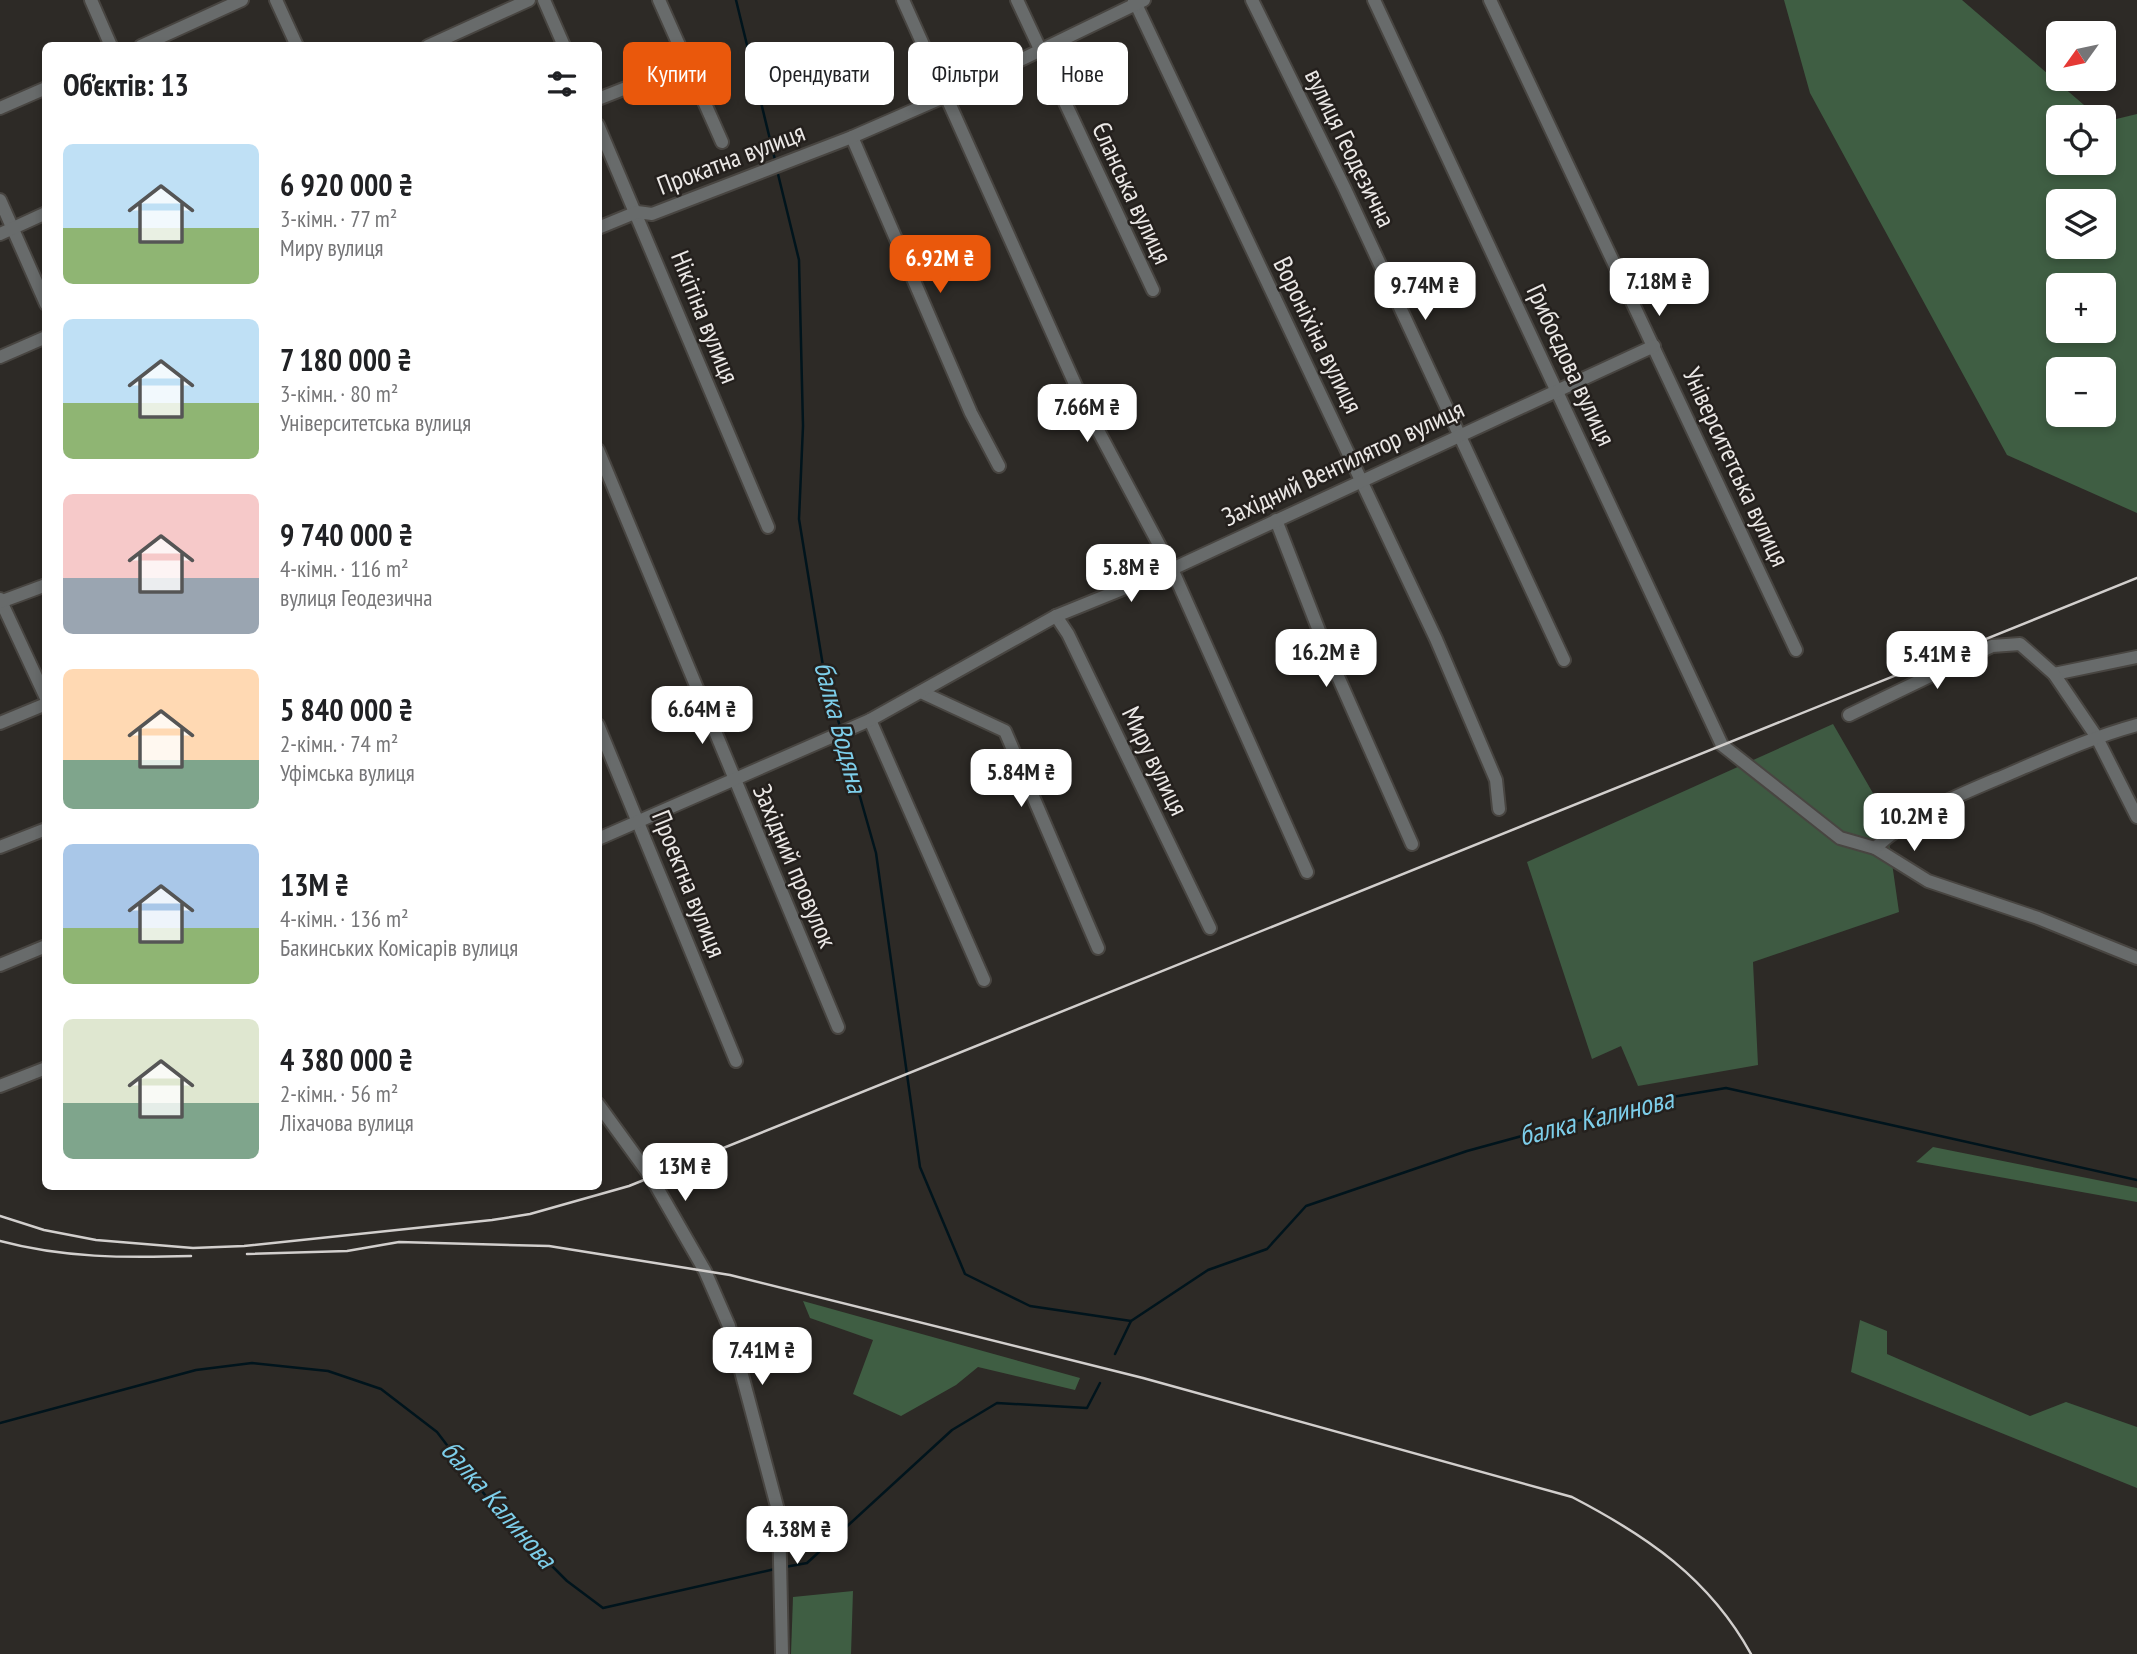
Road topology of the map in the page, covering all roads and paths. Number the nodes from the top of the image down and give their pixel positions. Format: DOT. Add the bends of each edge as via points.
graph roads {
  1 [pos="91,0"];
  2 [pos="242,0"];
  3 [pos="276,0"];
  4 [pos="529,0"];
  5 [pos="544,0"];
  6 [pos="659,0"];
  7 [pos="903,0"];
  8 [pos="1017,0"];
  9 [pos="1252,0"];
  10 [pos="1374,0"];
  11 [pos="1490,0"];
  12 [pos="1138,1"];
  13 [pos="109,42"];
  14 [pos="150,42"];
  15 [pos="295,42"];
  16 [pos="437,42"];
  17 [pos="562,42"];
  18 [pos="677,42"];
  19 [pos="922,42"];
  20 [pos="1057,42"];
  21 [pos="1037,46"];
  22 [pos="623,89"];
  23 [pos="42,90"];
  24 [pos="602,97"];
  25 [pos="705,105"];
  26 [pos="925,105"];
  27 [pos="950,105"];
  28 [pos="1065,105"];
  29 [pos="0,108"];
  30 [pos="602,134"];
  31 [pos="852,137"];
  32 [pos="722,142"];
  33 [pos="0,200"];
  34 [pos="638,212"];
  35 [pos="42,215"];
  36 [pos="602,226"];
  37 [pos="6,231"];
  38 [pos="1153,290"];
  39 [pos="42,297"];
  40 [pos="42,339"];
  41 [pos="1654,346"];
  42 [pos="0,357"];
  43 [pos="1557,389"];
  44 [pos="1459,433"];
  45 [pos="602,460"];
  46 [pos="999,466"];
  47 [pos="1362,480"];
  48 [pos="1276,520"];
  49 [pos="768,527"];
  50 [pos="1172,569"];
  51 [pos="42,586"];
  52 [pos="0,601"];
  53 [pos="1056,616"];
  54 [pos="1796,650"];
  55 [pos="2137,657"];
  56 [pos="1564,660"];
  57 [pos="2054,674"];
  58 [pos="42,690"];
  59 [pos="921,692"];
  60 [pos="42,706"];
  61 [pos="1849,715"];
  62 [pos="870,720"];
  63 [pos="0,723"];
  64 [pos="2137,725"];
  65 [pos="602,734"];
  66 [pos="2096,736"];
  67 [pos="734,780"];
  68 [pos="1499,809"];
  69 [pos="2137,817"];
  70 [pos="639,821"];
  71 [pos="42,831"];
  72 [pos="602,837"];
  73 [pos="1412,844"];
  74 [pos="0,847"];
  75 [pos="1875,848"];
  76 [pos="1307,872"];
  77 [pos="1210,928"];
  78 [pos="42,948"];
  79 [pos="1098,948"];
  80 [pos="2137,958"];
  81 [pos="0,965"];
  82 [pos="985,980"];
  83 [pos="838,1027"];
  84 [pos="736,1061"];
  85 [pos="42,1070"];
  86 [pos="0,1086"];
  87 [pos="602,1110"];
  88 [pos="782,1654"];
  1 -- 13 [label="street"];
  2 -- 14 [label="street"];
  3 -- 15 [label="street"];
  4 -- 16 [label="street"];
  5 -- 17 [label="street"];
  6 -- 18 [label="street"];
  7 -- 19 [label="street"];
  8 -- 21 [label="street, Єланська вулиця"];
  9 -- 44 [label="street, вулиця Геодезична"];
  10 -- 43 [label="street, Грибоєдова вулиця"];
  11 -- 41 [label="street, Університетська вулиця"];
  12 -- 20 [label="street, Прокатна вулиця"];
  12 -- 47 [label="street, Вороніхіна вулиця"];
  22 -- 24 [label="street"];
  23 -- 29 [label="street"];
  25 -- 32 [label="street"];
  26 -- 31 [label="street, Прокатна вулиця"];
  27 -- 50 [label="street" via="1084,404"];
  28 -- 38 [label="street, Єланська вулиця"];
  30 -- 34 [label="street, Нікітіна вулиця"];
  31 -- 34 [label="street, Прокатна вулиця" via="652,214"];
  31 -- 46 [label="street" via="971,413"];
  33 -- 37 [label="street"];
  34 -- 36 [label="street, Прокатна вулиця"];
  34 -- 49 [label="street, Нікітіна вулиця"];
  35 -- 37 [label="street"];
  37 -- 39 [label="street"];
  40 -- 42 [label="street"];
  41 -- 43 [label="street, Західний Вентилятор вулиця"];
  41 -- 54 [label="street, Університетська вулиця"];
  43 -- 44 [label="street, Західний Вентилятор вулиця"];
  43 -- 75 [label="street, Грибоєдова вулиця" via="1723,745 1840,838"];
  44 -- 47 [label="street, Західний Вентилятор вулиця"];
  44 -- 56 [label="street, вулиця Геодезична"];
  45 -- 67 [label="street, Західний провулок"];
  47 -- 48 [label="street, Західний Вентилятор вулиця"];
  47 -- 68 [label="street, Вороніхіна вулиця" via="1496,780"];
  48 -- 50 [label="street, Західний Вентилятор вулиця"];
  48 -- 73 [label="street" via="1328,654"];
  50 -- 53 [label="street, Західний Вентилятор вулиця"];
  50 -- 76 [label="street"];
  51 -- 52 [label="street"];
  52 -- 58 [label="street"];
  53 -- 59 [label="street, Західний Вентилятор вулиця"];
  53 -- 77 [label="street, Миру вулиця"];
  55 -- 57 [label="street"];
  57 -- 61 [label="street" via="2020,644 1992,646"];
  57 -- 66 [label="street"];
  59 -- 62 [label="street, Західний Вентилятор вулиця"];
  59 -- 79 [label="street" via="1005,731"];
  60 -- 63 [label="street"];
  62 -- 67 [label="street, Західний Вентилятор вулиця"];
  62 -- 82 [label="street"];
  64 -- 66 [label="street"];
  65 -- 70 [label="street, Проектна вулиця"];
  66 -- 69 [label="street"];
  66 -- 75 [label="street" via="1948,800 1891,833"];
  67 -- 70 [label="street, Західний Вентилятор вулиця"];
  67 -- 83 [label="street, Західний провулок"];
  70 -- 72 [label="street, Західний Вентилятор вулиця"];
  70 -- 84 [label="street, Проектна вулиця"];
  71 -- 74 [label="street"];
  75 -- 80 [label="street, Грибоєдова вулиця" via="1927,881"];
  78 -- 81 [label="street"];
  85 -- 86 [label="street"];
  87 -- 88 [label="street" via="651,1177 705,1271 729,1326 779,1514"];
}
